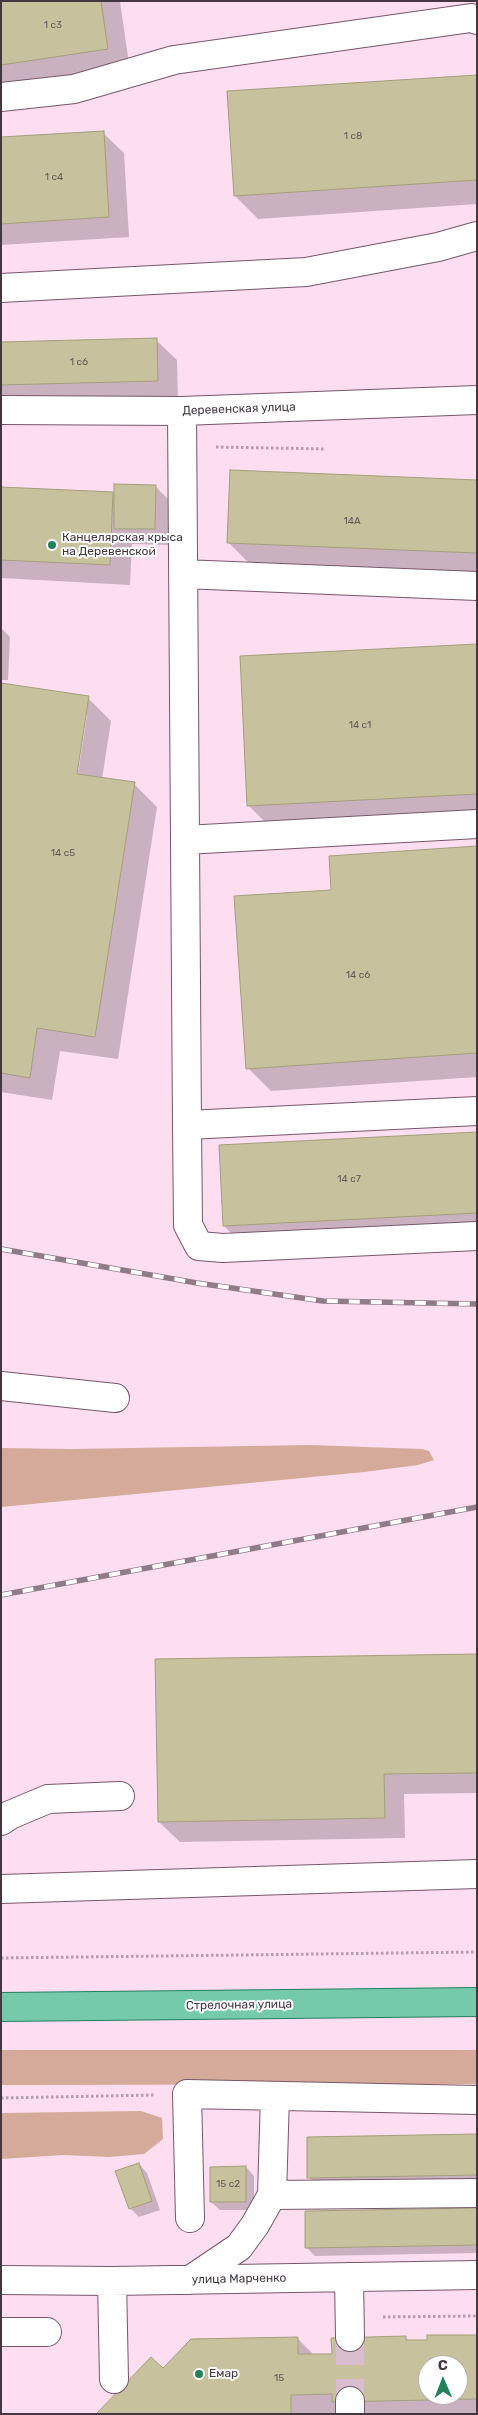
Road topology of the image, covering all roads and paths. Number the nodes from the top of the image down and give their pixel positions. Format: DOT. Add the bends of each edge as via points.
graph roads {
  1 [pos="477,20"];
  2 [pos="1,97"];
  3 [pos="477,236"];
  4 [pos="1,288"];
  5 [pos="477,400"];
  6 [pos="1,410"];
  7 [pos="182,411"];
  8 [pos="248,446"];
  9 [pos="326,449"];
  10 [pos="184,574"];
  11 [pos="477,586"];
  12 [pos="477,824"];
  13 [pos="186,840"];
  14 [pos="477,1112"];
  15 [pos="187,1125"];
  16 [pos="477,1236"];
  17 [pos="1,1386"];
  18 [pos="114,1398"];
  19 [pos="120,1796"];
  20 [pos="1,1821"];
  21 [pos="477,1874"];
  22 [pos="1,1889"];
  23 [pos="477,1952"];
  24 [pos="1,1958"];
  25 [pos="477,2002"];
  26 [pos="1,2008"];
  27 [pos="187,2094"];
  28 [pos="275,2096"];
  29 [pos="1,2098"];
  30 [pos="477,2100"];
  31 [pos="477,2193"];
  32 [pos="272,2195"];
  33 [pos="190,2218"];
  34 [pos="477,2275"];
  35 [pos="350,2277"];
  36 [pos="1,2280"];
  37 [pos="190,2280"];
  38 [pos="112,2281"];
  39 [pos="477,2316"];
  40 [pos="350,2327"];
  41 [pos="1,2332"];
  42 [pos="47,2332"];
  43 [pos="114,2379"];
  1 -- 2 [label="lane" via="471,18 174,60 74,89"];
  3 -- 4 [label="lane" via="438,247 306,272"];
  5 -- 7 [label="lane, Деревенская улица"];
  6 -- 7 [label="lane, Деревенская улица"];
  7 -- 10 [label="lane"];
  8 -- 9 [label="path"];
  10 -- 11 [label="lane"];
  10 -- 13 [label="lane"];
  12 -- 13 [label="lane"];
  13 -- 15 [label="lane"];
  14 -- 15 [label="lane"];
  15 -- 16 [label="lane" via="188,1224 199,1246 224,1248"];
  17 -- 18 [label="lane"];
  19 -- 20 [label="lane" via="48,1798"];
  21 -- 22 [label="lane"];
  23 -- 24 [label="path"];
  25 -- 26 [label="main road, Стрелочная улица"];
  27 -- 28 [label="lane"];
  27 -- 29 [label="path"];
  27 -- 33 [label="lane"];
  28 -- 30 [label="lane"];
  28 -- 32 [label="lane"];
  31 -- 32 [label="lane"];
  32 -- 37 [label="lane" via="239,2247"];
  34 -- 35 [label="lane, улица Марченко"];
  35 -- 37 [label="lane, улица Марченко"];
  35 -- 40 [label="lane"];
  36 -- 38 [label="lane, улица Марченко"];
  37 -- 38 [label="lane, улица Марченко"];
  38 -- 43 [label="lane"];
  39 -- 40 [label="path"];
  41 -- 42 [label="lane"];
}
